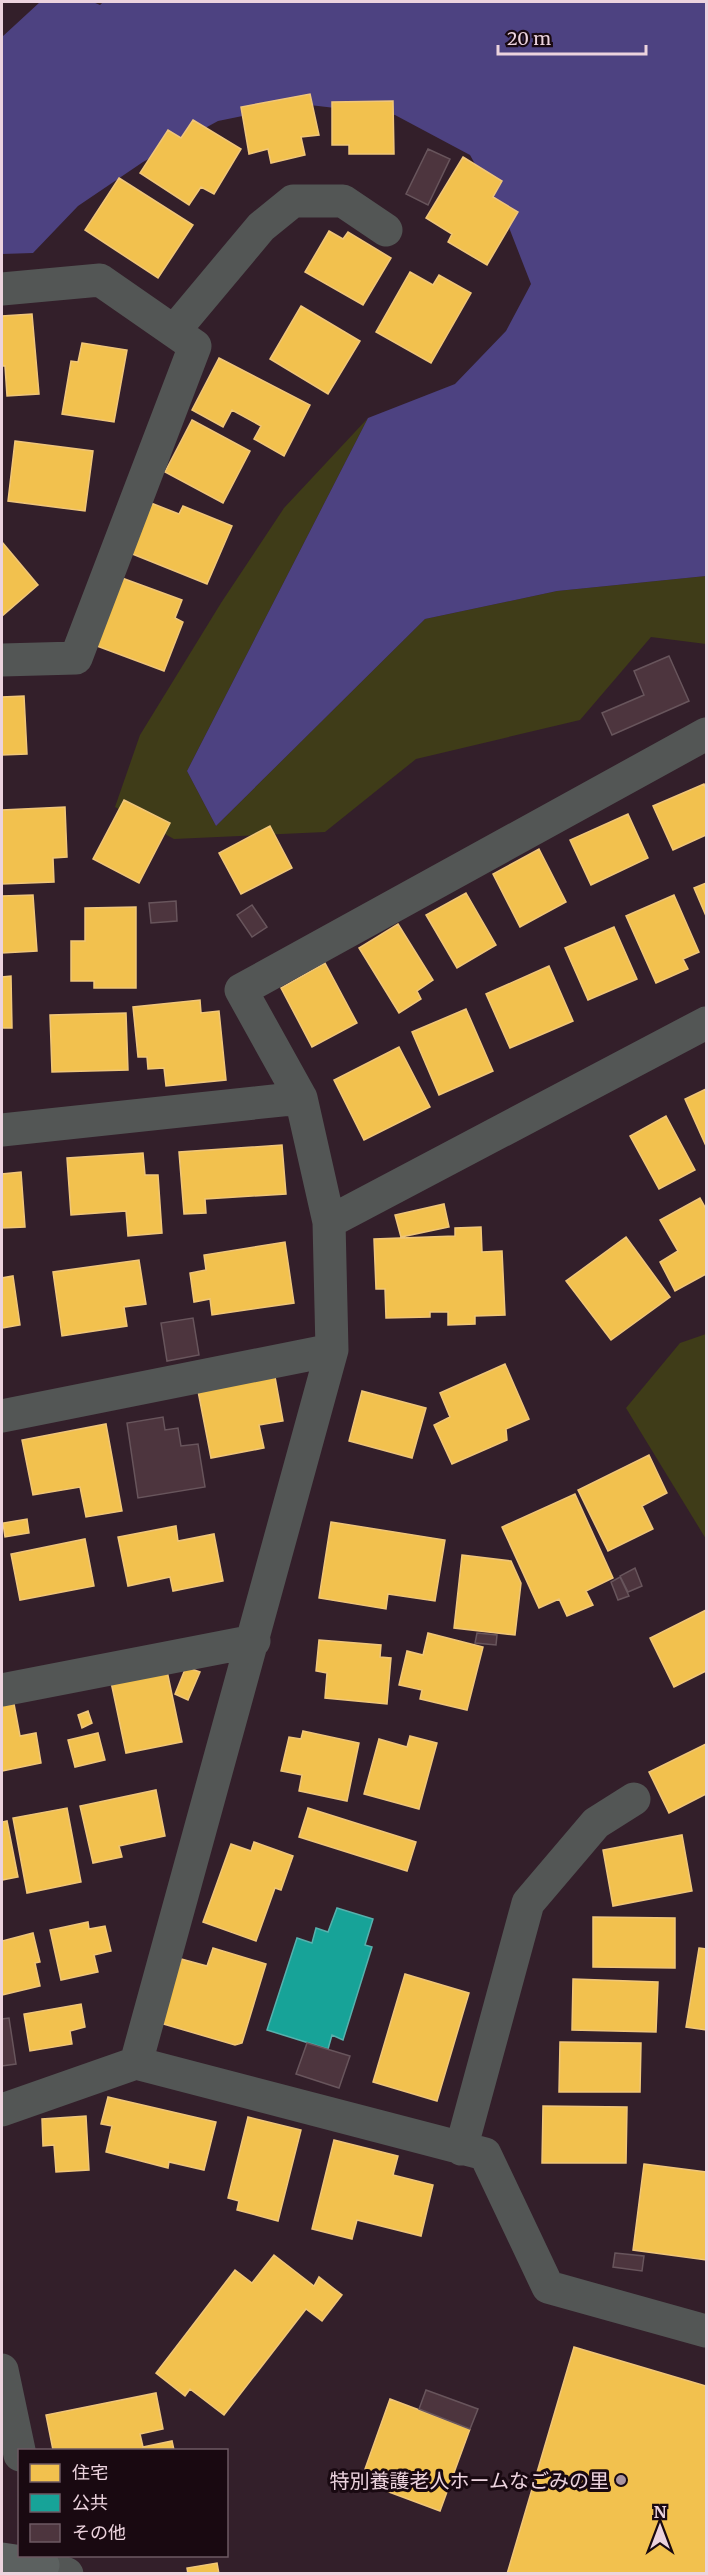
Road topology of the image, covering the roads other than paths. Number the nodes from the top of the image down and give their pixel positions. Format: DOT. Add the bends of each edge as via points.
graph roads {
  1 [pos="386,230"];
  2 [pos="2,289"];
  3 [pos="174,331"];
  4 [pos="2,660"];
  5 [pos="706,734"];
  6 [pos="706,1023"];
  7 [pos="301,1098"];
  8 [pos="2,1130"];
  9 [pos="329,1222"];
  10 [pos="332,1350"];
  11 [pos="2,1416"];
  12 [pos="254,1641"];
  13 [pos="2,1690"];
  14 [pos="634,1799"];
  15 [pos="136,2063"];
  16 [pos="2,2110"];
  17 [pos="461,2149"];
  18 [pos="706,2331"];
  19 [pos="2,2370"];
  20 [pos="19,2449"];
  21 [pos="2,2559"];
  22 [pos="50,2565"];
  1 -- 3 [label="street" via="343,201 293,201 261,227"];
  2 -- 3 [label="street" via="100,280"];
  3 -- 4 [label="street" via="195,346 76,658"];
  5 -- 7 [label="street" via="241,990"];
  6 -- 9 [label="street"];
  7 -- 8 [label="street"];
  7 -- 9 [label="street"];
  9 -- 10 [label="street"];
  10 -- 11 [label="street"];
  10 -- 12 [label="street"];
  12 -- 13 [label="street"];
  12 -- 15 [label="street"];
  14 -- 17 [label="street" via="596,1822 528,1903"];
  15 -- 16 [label="street"];
  15 -- 17 [label="street"];
  17 -- 18 [label="street" via="485,2154 548,2287"];
  19 -- 20 [label="street"];
  21 -- 22 [label="street"];
}
